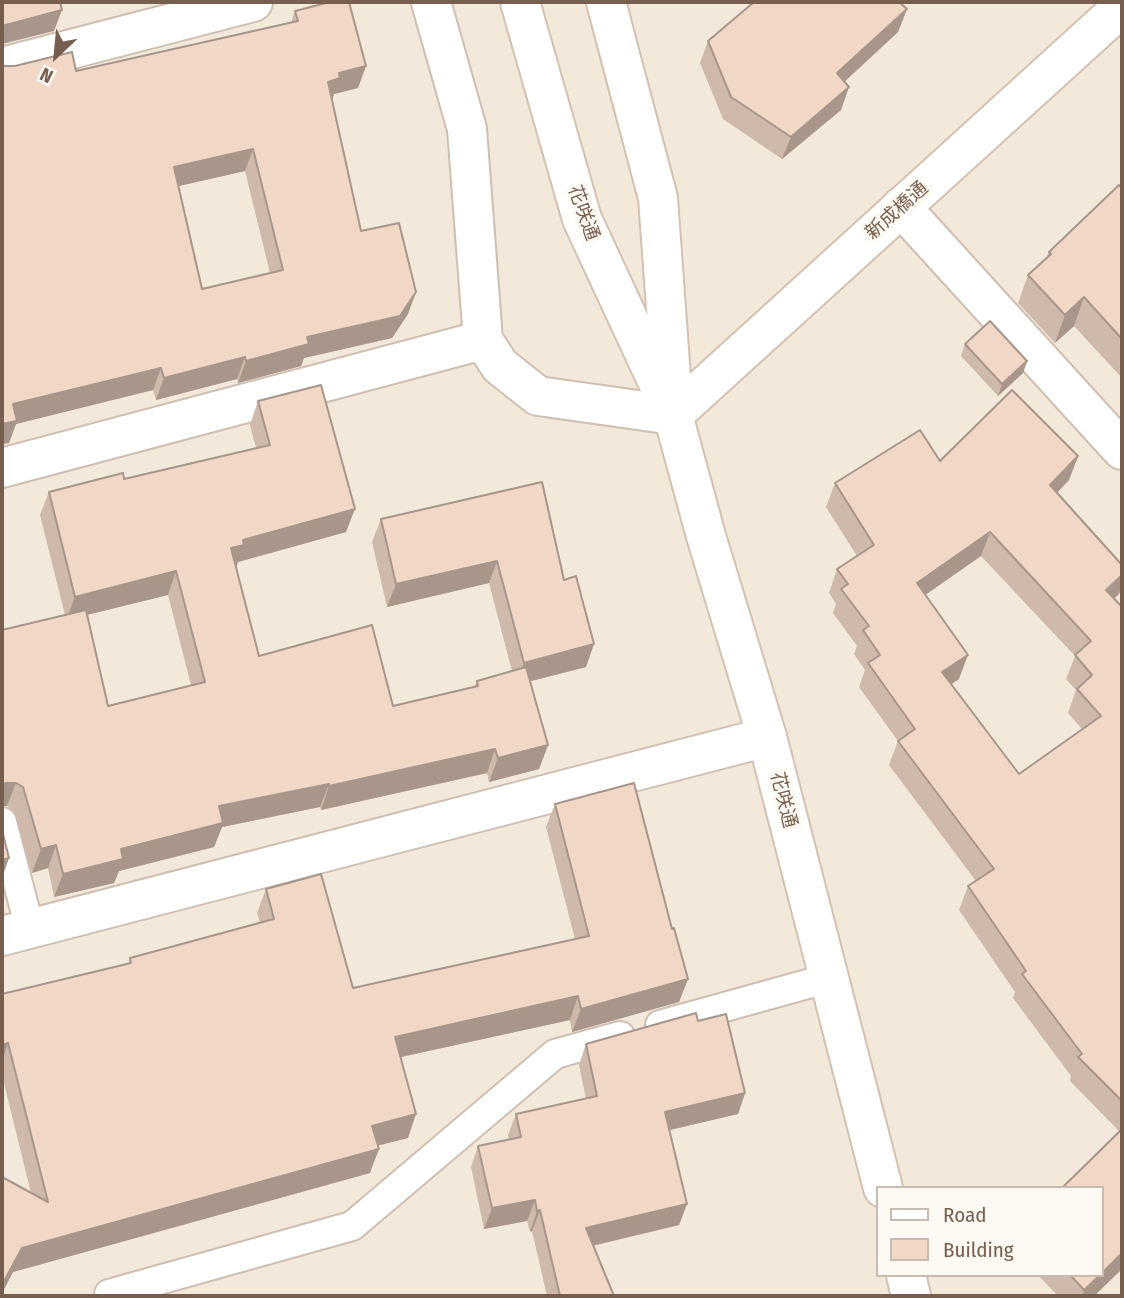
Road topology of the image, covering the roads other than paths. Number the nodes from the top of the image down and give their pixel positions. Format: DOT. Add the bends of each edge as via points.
graph roads {
  1 [pos="253,2"];
  2 [pos="431,2"];
  3 [pos="520,2"];
  4 [pos="606,2"];
  5 [pos="1122,7"];
  6 [pos="2,67"];
  7 [pos="901,207"];
  8 [pos="483,340"];
  9 [pos="673,415"];
  10 [pos="1122,450"];
  11 [pos="2,468"];
  12 [pos="766,737"];
  13 [pos="2,822"];
  14 [pos="16,933"];
  15 [pos="829,978"];
  16 [pos="882,1186"];
  17 [pos="906,1277"];
  18 [pos="110,1294"];
  19 [pos="911,1296"];
  1 -- 6 [label="street"];
  2 -- 8 [label="street" via="467,129"];
  3 -- 9 [label="street, 花咲通" via="582,219"];
  4 -- 9 [label="street, 花咲通" via="659,198"];
  5 -- 7 [label="street, 新成橋通"];
  7 -- 9 [label="street, 新成橋通"];
  7 -- 10 [label="street"];
  8 -- 9 [label="street" via="500,366 538,396"];
  8 -- 11 [label="street"];
  9 -- 12 [label="street, 花咲通"];
  12 -- 14 [label="street"];
  12 -- 15 [label="street, 花咲通"];
  13 -- 14 [label="lane"];
  15 -- 16 [label="street, 花咲通"];
  15 -- 18 [label="lane" via="555,1054 352,1226"];
  17 -- 19 [label="street"];
}
